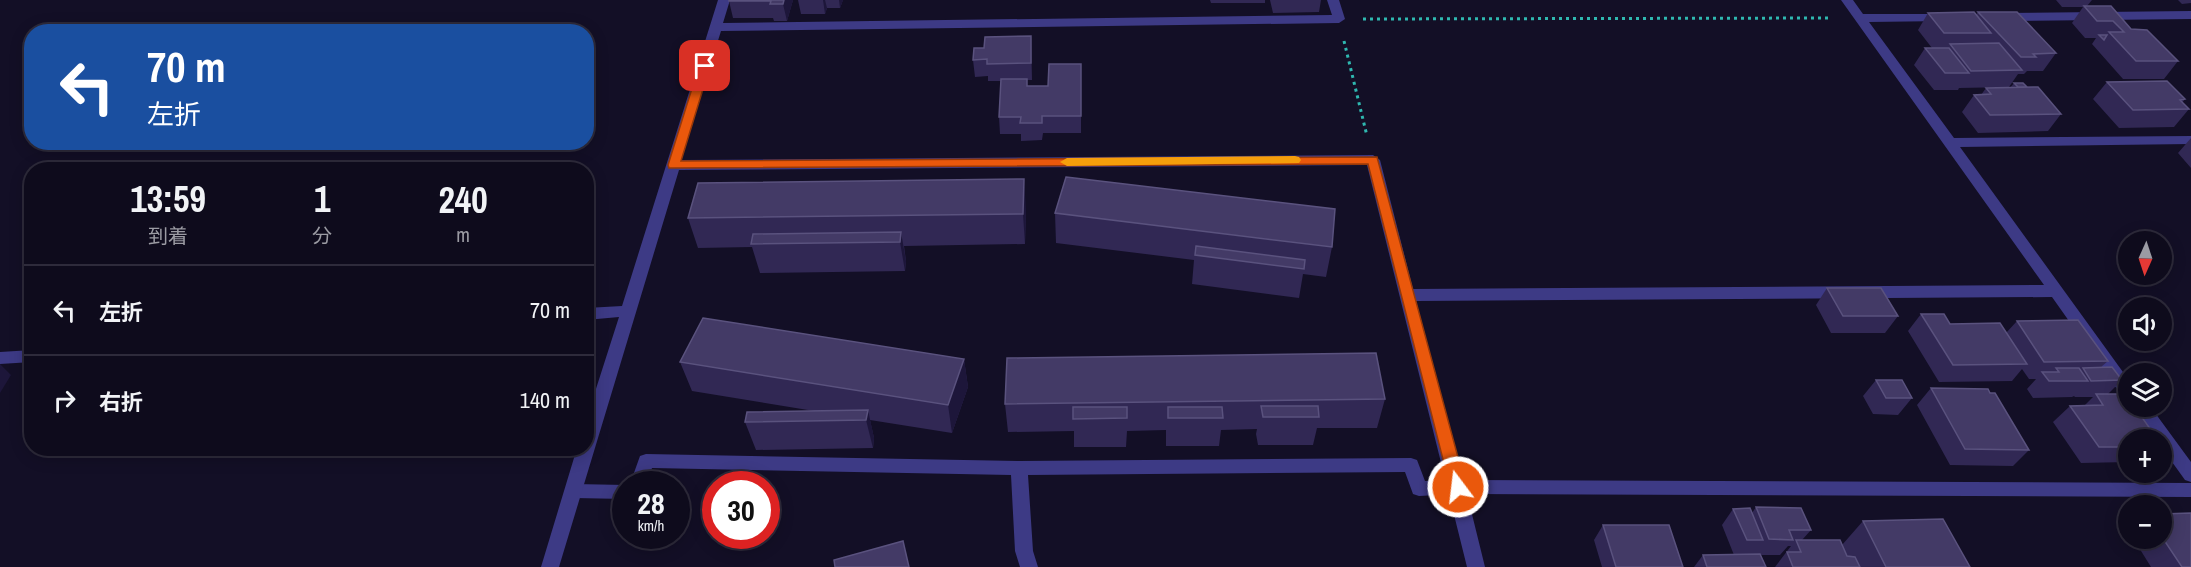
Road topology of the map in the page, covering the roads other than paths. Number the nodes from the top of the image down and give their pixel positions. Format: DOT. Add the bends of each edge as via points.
graph roads {
  1 [pos="724,0"];
  2 [pos="1334,0"];
  3 [pos="1847,0"];
  4 [pos="2191,15"];
  5 [pos="1954,17"];
  6 [pos="1990,17"];
  7 [pos="1860,18"];
  8 [pos="717,27"];
  9 [pos="2191,140"];
  10 [pos="1949,143"];
  11 [pos="674,165"];
  12 [pos="2055,291"];
  13 [pos="1406,295"];
  14 [pos="628,311"];
  15 [pos="594,313"];
  16 [pos="24,356"];
  17 [pos="0,358"];
  18 [pos="2118,377"];
  19 [pos="2148,417"];
  20 [pos="594,422"];
  21 [pos="584,456"];
  22 [pos="1019,468"];
  23 [pos="642,471"];
  24 [pos="2191,475"];
  25 [pos="1458,487"];
  26 [pos="574,490"];
  27 [pos="2191,490"];
  28 [pos="612,491"];
  29 [pos="550,567"];
  30 [pos="1029,567"];
  31 [pos="1476,567"];
  1 -- 8 [label="street"];
  2 -- 8 [label="street" via="1339,19"];
  3 -- 7 [label="street"];
  4 -- 6 [label="street"];
  5 -- 7 [label="street"];
  7 -- 10 [label="street"];
  8 -- 11 [label="street"];
  9 -- 10 [label="street"];
  10 -- 12 [label="street"];
  11 -- 13 [label="street" via="1373,160"];
  11 -- 14 [label="street"];
  12 -- 13 [label="street"];
  12 -- 18 [label="street"];
  13 -- 25 [label="street"];
  14 -- 15 [label="street"];
  14 -- 20 [label="street"];
  16 -- 17 [label="street"];
  19 -- 24 [label="street"];
  21 -- 26 [label="street"];
  22 -- 23 [label="street" via="646,460"];
  22 -- 25 [label="street" via="1411,465 1419,489"];
  22 -- 30 [label="street" via="1024,551"];
  25 -- 27 [label="street"];
  25 -- 31 [label="street"];
  26 -- 28 [label="street"];
  26 -- 29 [label="street"];
}
